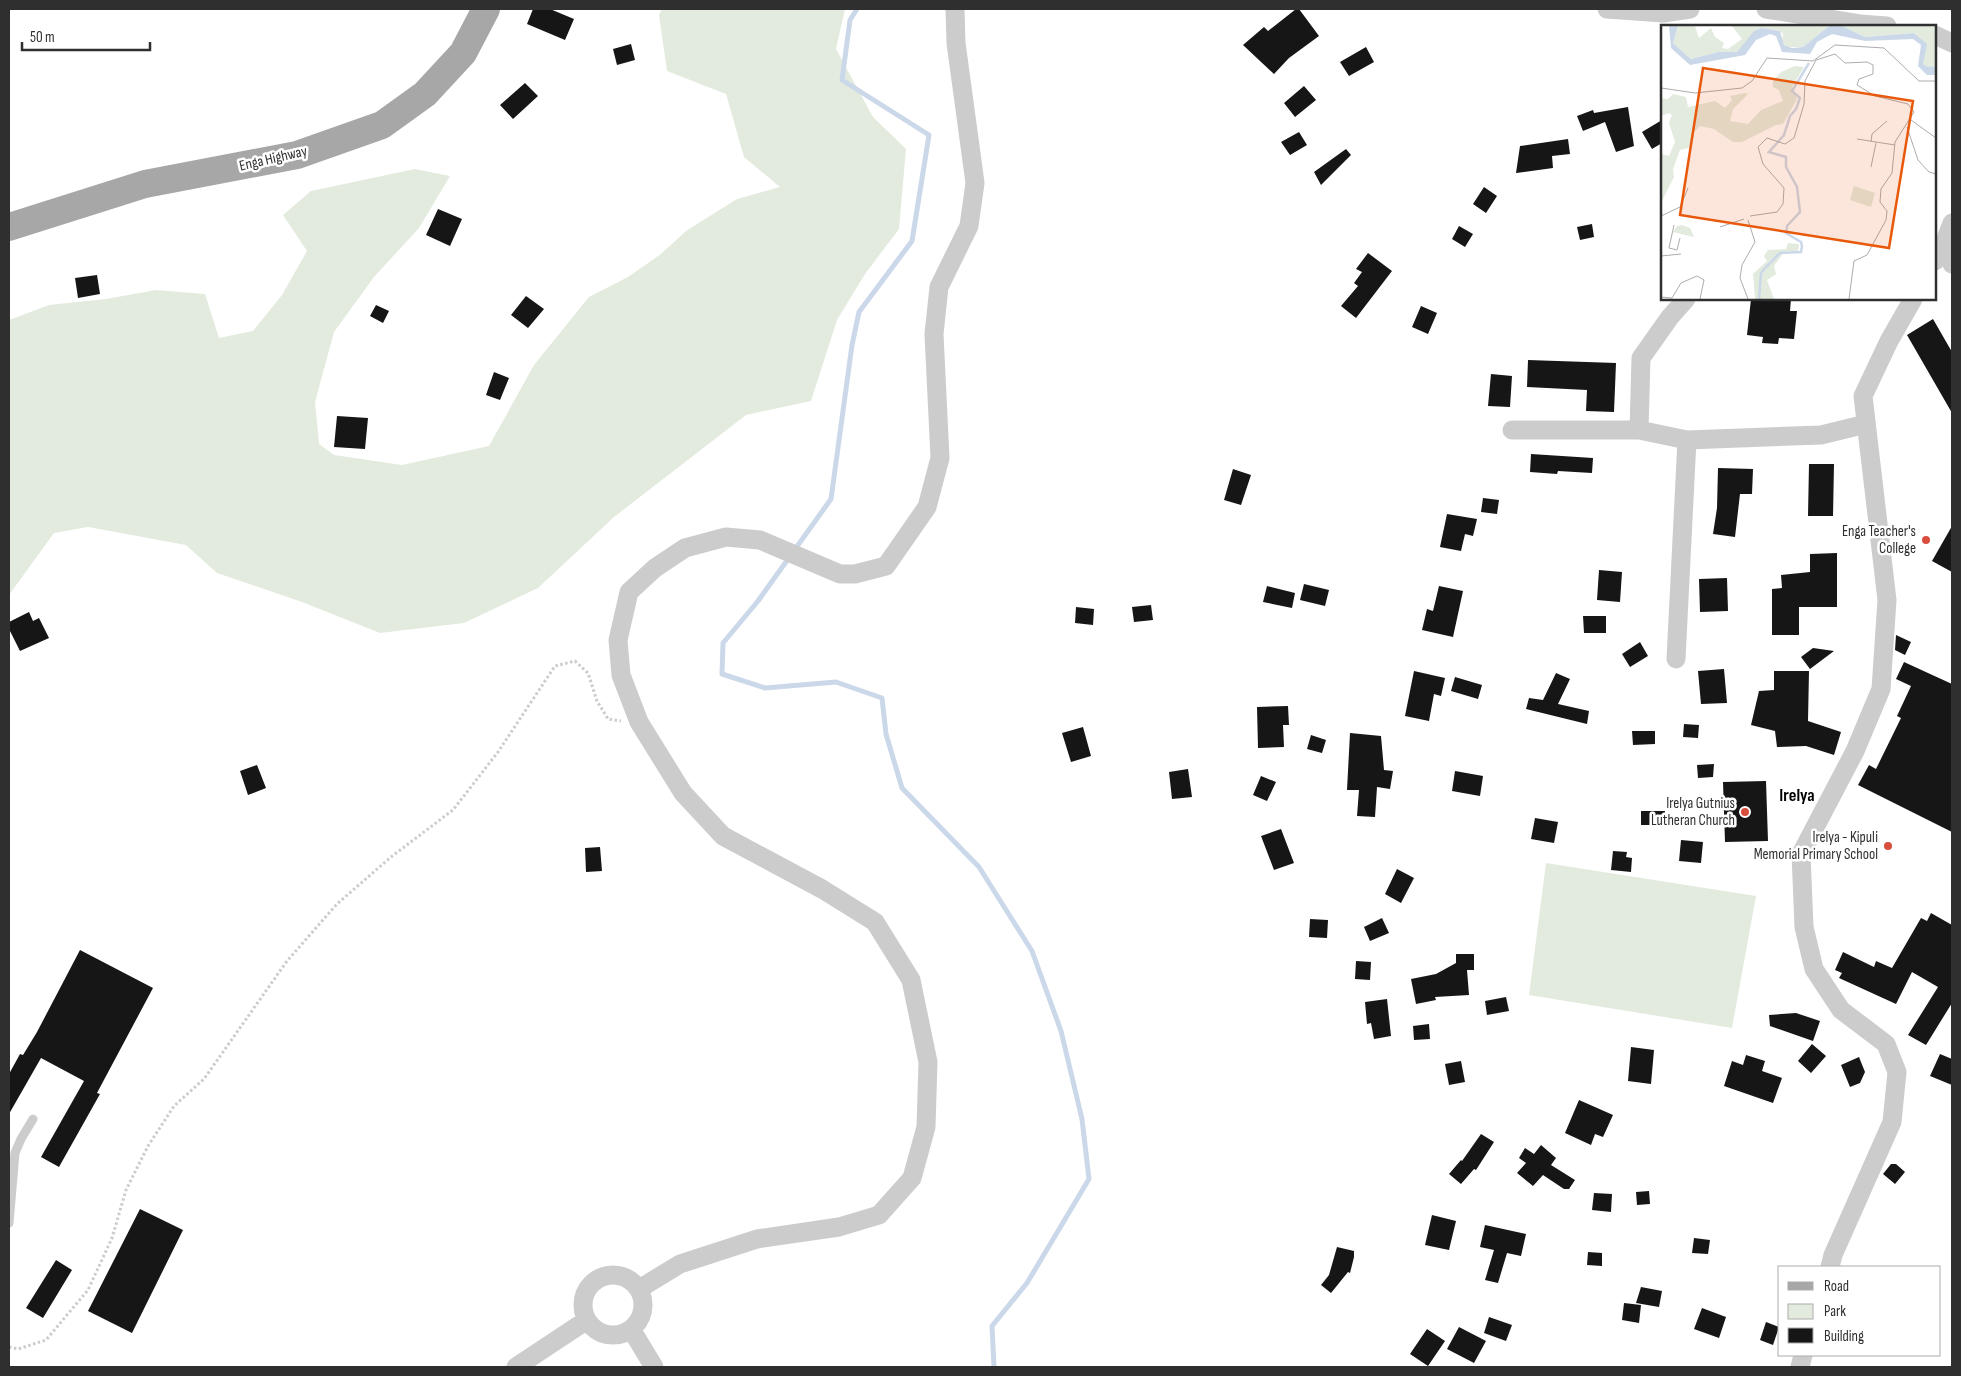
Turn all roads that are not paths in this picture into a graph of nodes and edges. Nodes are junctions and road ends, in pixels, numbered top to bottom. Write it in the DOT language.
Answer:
graph roads {
  1 [pos="486,9"];
  2 [pos="954,9"];
  3 [pos="1607,9"];
  4 [pos="1690,9"];
  5 [pos="1766,9"];
  6 [pos="1874,25"];
  7 [pos="1936,35"];
  8 [pos="1952,43"];
  9 [pos="1952,223"];
  10 [pos="9,227"];
  11 [pos="1944,244"];
  12 [pos="1936,259"];
  13 [pos="1952,264"];
  14 [pos="1685,300"];
  15 [pos="1912,300"];
  16 [pos="1866,424"];
  17 [pos="1512,430"];
  18 [pos="1639,430"];
  19 [pos="1687,440"];
  20 [pos="1676,659"];
  21 [pos="33,1119"];
  22 [pos="9,1223"];
  23 [pos="1830,1266"];
  24 [pos="639,1289"];
  25 [pos="587,1320"];
  26 [pos="631,1329"];
  27 [pos="516,1367"];
  28 [pos="654,1367"];
  1 -- 10 [label="main road, Enga Highway"];
  2 -- 24 [label="street"];
  3 -- 4 [label="street"];
  5 -- 6 [label="street"];
  7 -- 8 [label="street"];
  9 -- 11 [label="street"];
  11 -- 12 [label="street"];
  11 -- 13 [label="street"];
  14 -- 18 [label="street"];
  15 -- 16 [label="street"];
  16 -- 19 [label="street"];
  16 -- 23 [label="street"];
  17 -- 18 [label="street"];
  18 -- 19 [label="street"];
  19 -- 20 [label="street"];
  21 -- 22 [label="lane"];
  24 -- 25 [label="street"];
  24 -- 26 [label="street"];
  25 -- 26 [label="street"];
  25 -- 27 [label="street"];
  26 -- 28 [label="street"];
}
